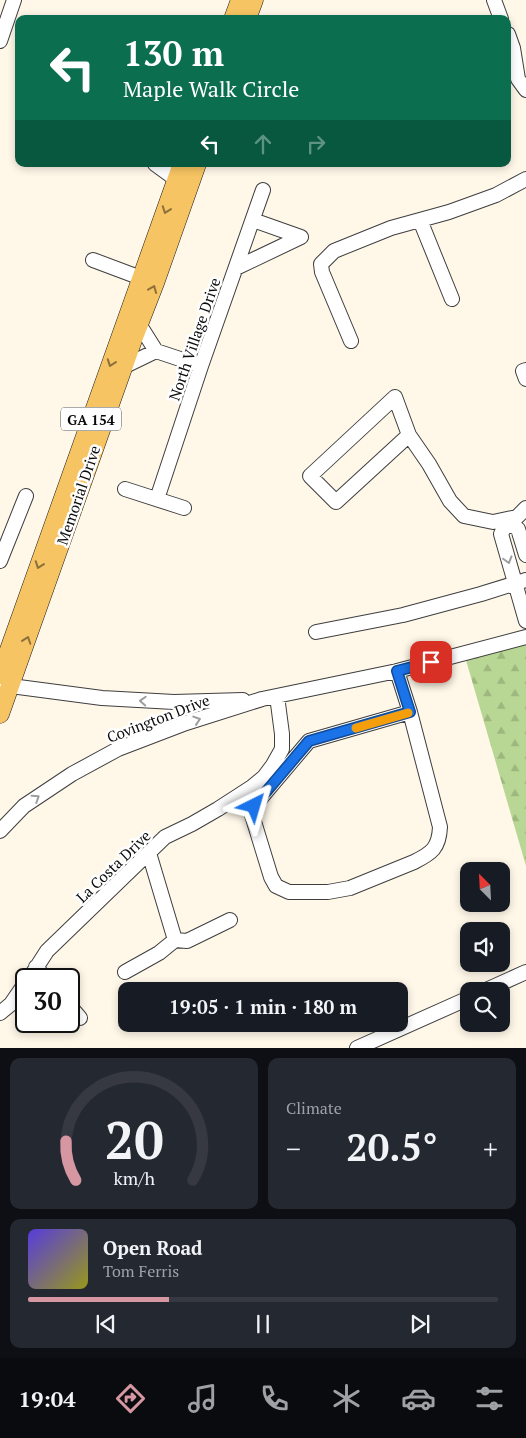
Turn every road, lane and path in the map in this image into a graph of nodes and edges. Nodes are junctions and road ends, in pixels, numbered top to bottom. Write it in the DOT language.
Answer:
graph roads {
  1 [pos="14,0"];
  2 [pos="240,0"];
  3 [pos="254,0"];
  4 [pos="494,0"];
  5 [pos="235,15"];
  6 [pos="248,15"];
  7 [pos="500,15"];
  8 [pos="0,41"];
  9 [pos="511,42"];
  10 [pos="517,85"];
  11 [pos="164,167"];
  12 [pos="196,167"];
  13 [pos="179,172"];
  14 [pos="526,179"];
  15 [pos="263,190"];
  16 [pos="253,220"];
  17 [pos="420,220"];
  18 [pos="93,260"];
  19 [pos="236,268"];
  20 [pos="142,278"];
  21 [pos="452,299"];
  22 [pos="138,324"];
  23 [pos="351,341"];
  24 [pos="156,351"];
  25 [pos="201,366"];
  26 [pos="123,367"];
  27 [pos="526,370"];
  28 [pos="526,379"];
  29 [pos="409,435"];
  30 [pos="125,489"];
  31 [pos="26,496"];
  32 [pos="158,499"];
  33 [pos="184,508"];
  34 [pos="526,508"];
  35 [pos="507,520"];
  36 [pos="526,555"];
  37 [pos="0,561"];
  38 [pos="520,582"];
  39 [pos="525,614"];
  40 [pos="316,632"];
  41 [pos="526,638"];
  42 [pos="397,671"];
  43 [pos="4,684"];
  44 [pos="277,696"];
  45 [pos="262,699"];
  46 [pos="410,712"];
  47 [pos="0,714"];
  48 [pos="0,831"];
  49 [pos="149,853"];
  50 [pos="230,920"];
  51 [pos="175,940"];
  52 [pos="36,968"];
  53 [pos="125,972"];
  54 [pos="526,972"];
  55 [pos="504,982"];
  56 [pos="15,998"];
  57 [pos="460,1002"];
  58 [pos="0,1013"];
  59 [pos="357,1048"];
  1 -- 8 [label="street"];
  2 -- 5 [label="main road"];
  3 -- 6 [label="main road"];
  4 -- 7 [label="street"];
  9 -- 10 [label="street"];
  11 -- 13 [label="street"];
  22 -- 12 [label="main road, Memorial Drive / GA 154, one-way"];
  13 -- 20 [label="main road, Memorial Drive / GA 154, one-way"];
  14 -- 17 [label="street"];
  15 -- 16 [label="street, North Village Drive"];
  16 -- 19 [label="street, North Village Drive"];
  16 -- 19 [label="street"];
  17 -- 21 [label="street"];
  17 -- 23 [label="street"];
  18 -- 20 [label="street"];
  19 -- 25 [label="street, North Village Drive"];
  20 -- 43 [label="main road, Memorial Drive / GA 154, one-way"];
  22 -- 24 [label="street"];
  22 -- 26 [label="main road, Memorial Drive / GA 154"];
  24 -- 25 [label="street"];
  24 -- 26 [label="street"];
  25 -- 32 [label="street, North Village Drive"];
  43 -- 26 [label="main road, Memorial Drive / GA 154, one-way"];
  27 -- 28 [label="street"];
  29 -- 29 [label="street"];
  29 -- 35 [label="street"];
  30 -- 32 [label="street"];
  31 -- 37 [label="street"];
  32 -- 33 [label="street"];
  34 -- 35 [label="street"];
  35 -- 36 [label="street"];
  35 -- 38 [label="street, one-way"];
  38 -- 39 [label="street"];
  38 -- 40 [label="street"];
  41 -- 42 [label="street, Covington Drive"];
  42 -- 44 [label="street, Covington Drive"];
  42 -- 46 [label="street"];
  45 -- 43 [label="street, Covington Drive, one-way"];
  43 -- 47 [label="main road, Memorial Drive / GA 154"];
  44 -- 45 [label="street, Covington Drive"];
  44 -- 49 [label="street, La Costa Drive"];
  48 -- 45 [label="street, Covington Drive, one-way"];
  46 -- 46 [label="street"];
  49 -- 51 [label="street"];
  49 -- 52 [label="street, La Costa Drive"];
  50 -- 51 [label="street"];
  51 -- 53 [label="street"];
  54 -- 55 [label="street"];
  56 -- 58 [label="street"];
  57 -- 59 [label="street"];
}
